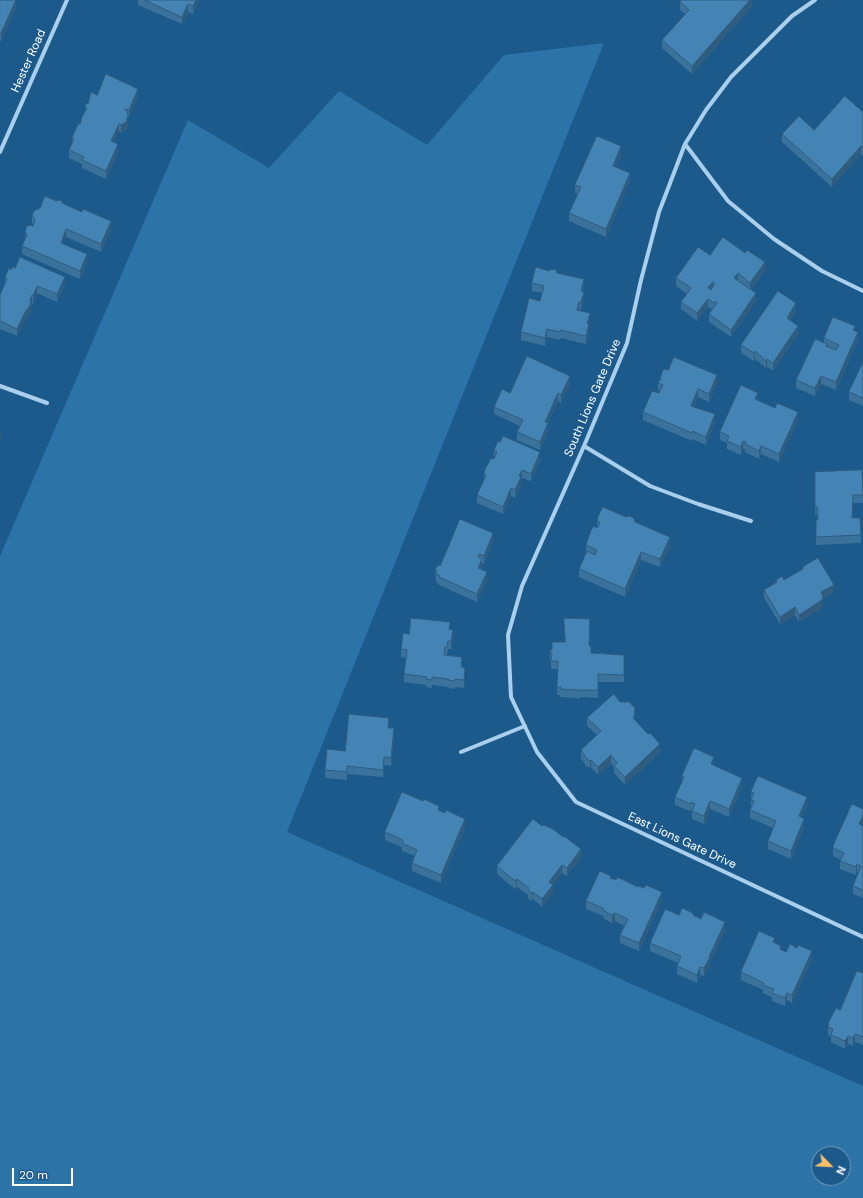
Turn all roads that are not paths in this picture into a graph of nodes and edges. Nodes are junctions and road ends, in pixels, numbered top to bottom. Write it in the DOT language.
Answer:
graph roads {
  1 [pos="67,0"];
  2 [pos="814,0"];
  3 [pos="686,144"];
  4 [pos="0,152"];
  5 [pos="863,291"];
  6 [pos="0,386"];
  7 [pos="47,403"];
  8 [pos="584,446"];
  9 [pos="751,521"];
  10 [pos="525,726"];
  11 [pos="461,752"];
  12 [pos="863,937"];
  1 -- 4 [label="street, Hester Road"];
  2 -- 3 [label="street, South Lions Gate Drive"];
  3 -- 5 [label="street"];
  3 -- 8 [label="street, South Lions Gate Drive"];
  6 -- 7 [label="street"];
  8 -- 9 [label="street"];
  8 -- 10 [label="street, South Lions Gate Drive"];
  10 -- 11 [label="street"];
  10 -- 12 [label="street, East Lions Gate Drive"];
}
